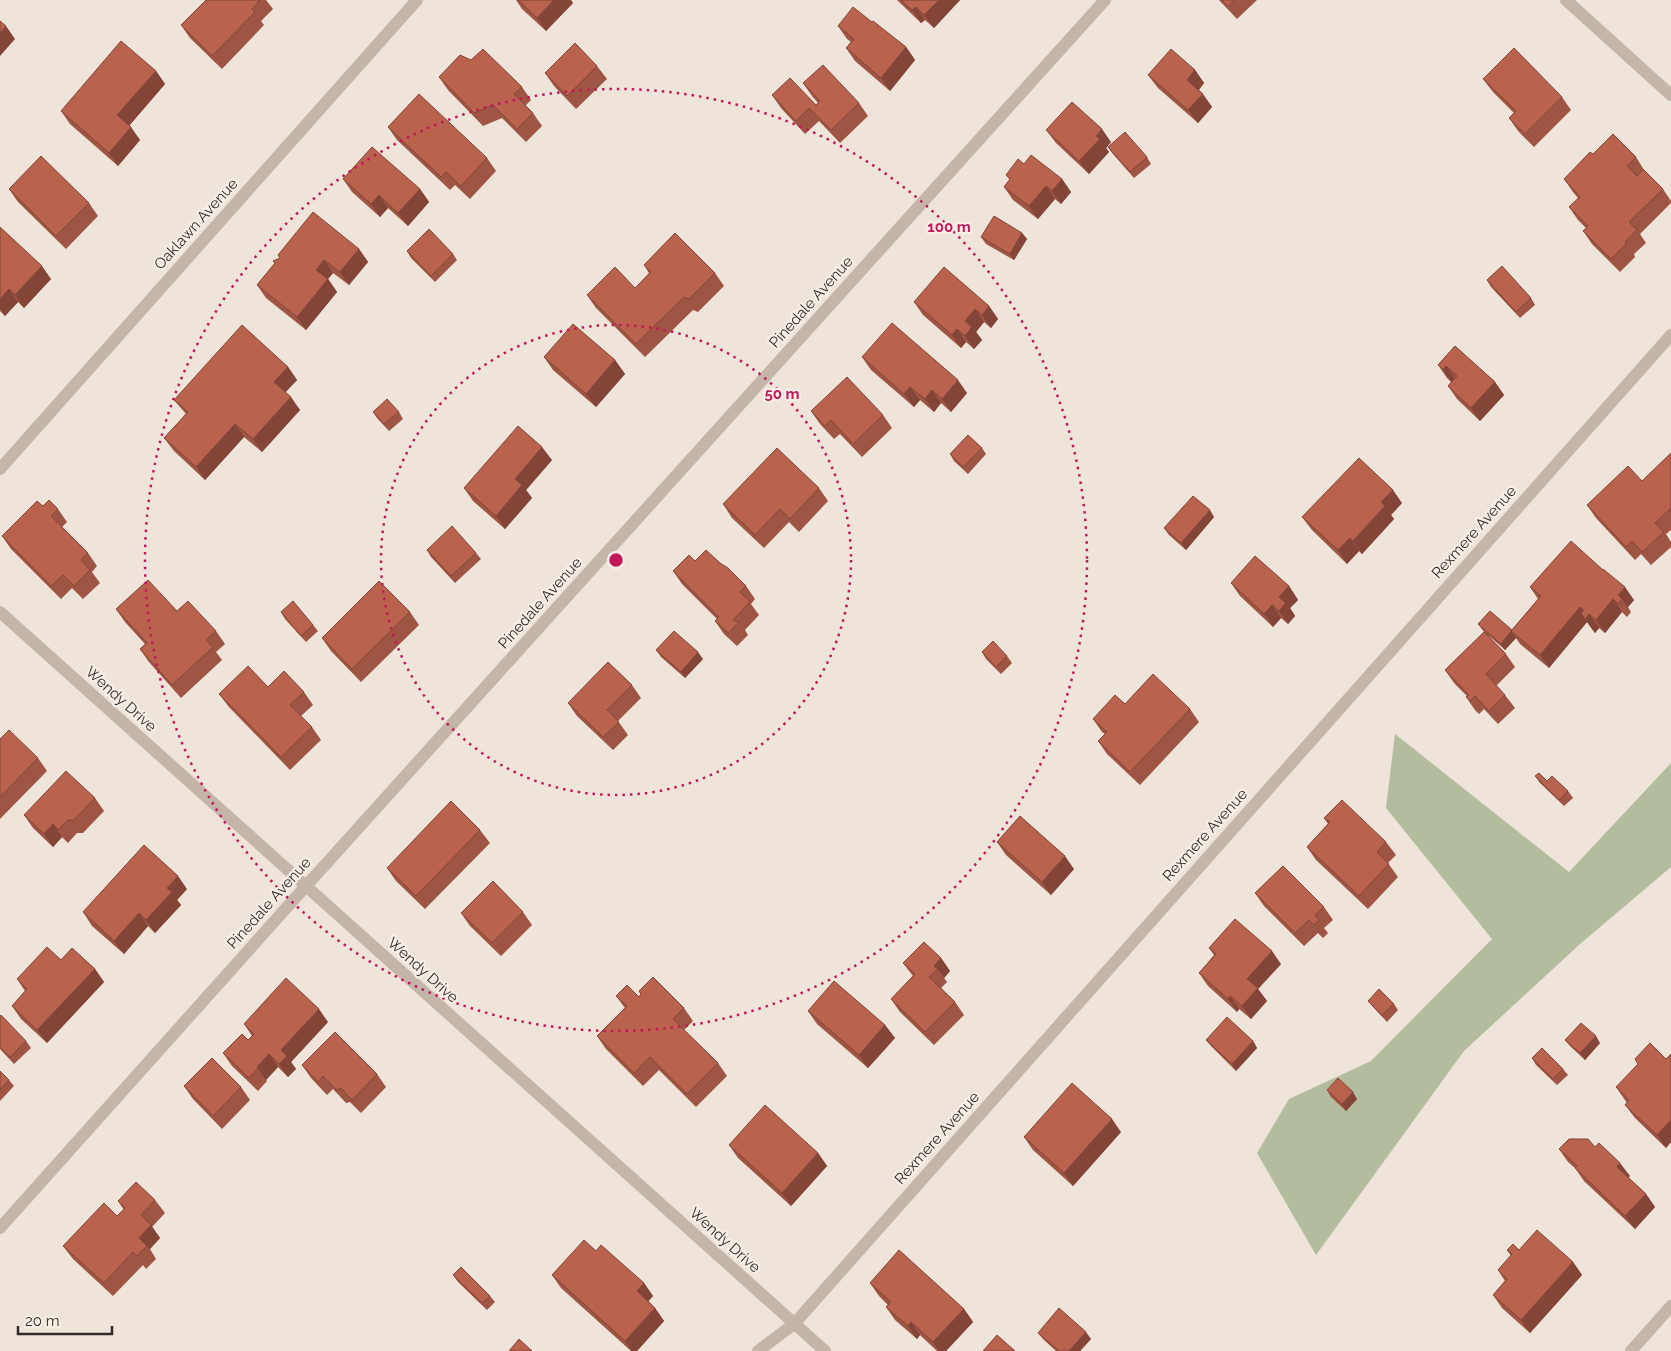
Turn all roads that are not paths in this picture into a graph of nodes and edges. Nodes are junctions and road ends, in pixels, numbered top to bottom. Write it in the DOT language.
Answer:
graph roads {
  1 [pos="417,0"];
  2 [pos="1105,0"];
  3 [pos="1566,0"];
  4 [pos="1671,95"];
  5 [pos="1671,334"];
  6 [pos="0,469"];
  7 [pos="0,612"];
  8 [pos="306,886"];
  9 [pos="0,1228"];
  10 [pos="1671,1306"];
  11 [pos="794,1324"];
  12 [pos="758,1351"];
  13 [pos="825,1351"];
  14 [pos="1631,1351"];
  1 -- 6 [label="street, Oaklawn Avenue"];
  2 -- 8 [label="street, Pinedale Avenue"];
  3 -- 4 [label="street"];
  5 -- 11 [label="street, Rexmere Avenue"];
  7 -- 8 [label="street, Wendy Drive"];
  8 -- 9 [label="street, Pinedale Avenue"];
  8 -- 11 [label="street, Wendy Drive"];
  10 -- 14 [label="street"];
  11 -- 12 [label="street, Rexmere Avenue"];
  11 -- 13 [label="street, Wendy Drive"];
}
